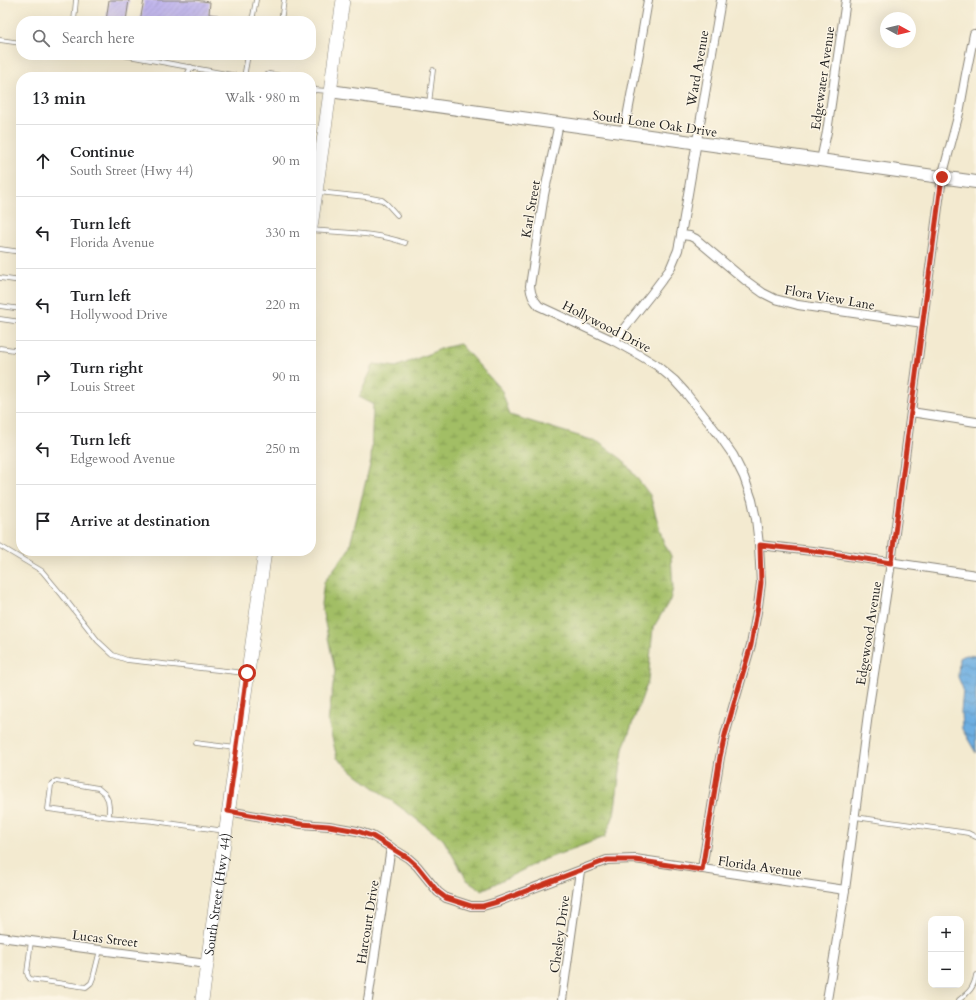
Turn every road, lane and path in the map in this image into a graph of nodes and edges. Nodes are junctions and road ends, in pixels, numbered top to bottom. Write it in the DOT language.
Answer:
graph roads {
  1 [pos="76,0"];
  2 [pos="256,0"];
  3 [pos="284,0"];
  4 [pos="343,0"];
  5 [pos="648,0"];
  6 [pos="721,0"];
  7 [pos="846,0"];
  8 [pos="74,16"];
  9 [pos="253,16"];
  10 [pos="282,16"];
  11 [pos="974,34"];
  12 [pos="0,40"];
  13 [pos="16,42"];
  14 [pos="151,60"];
  15 [pos="247,60"];
  16 [pos="191,67"];
  17 [pos="433,70"];
  18 [pos="188,72"];
  19 [pos="212,72"];
  20 [pos="245,72"];
  21 [pos="316,90"];
  22 [pos="330,91"];
  23 [pos="429,105"];
  24 [pos="559,123"];
  25 [pos="624,133"];
  26 [pos="697,143"];
  27 [pos="821,160"];
  28 [pos="942,177"];
  29 [pos="976,182"];
  30 [pos="316,191"];
  31 [pos="397,215"];
  32 [pos="316,230"];
  33 [pos="682,235"];
  34 [pos="405,243"];
  35 [pos="0,249"];
  36 [pos="16,251"];
  37 [pos="0,278"];
  38 [pos="16,280"];
  39 [pos="533,300"];
  40 [pos="0,306"];
  41 [pos="16,308"];
  42 [pos="0,319"];
  43 [pos="16,321"];
  44 [pos="923,323"];
  45 [pos="614,341"];
  46 [pos="0,348"];
  47 [pos="16,350"];
  48 [pos="911,412"];
  49 [pos="976,422"];
  50 [pos="760,545"];
  51 [pos="0,546"];
  52 [pos="16,556"];
  53 [pos="17,556"];
  54 [pos="264,556"];
  55 [pos="891,563"];
  56 [pos="976,575"];
  57 [pos="247,673"];
  58 [pos="195,743"];
  59 [pos="237,748"];
  60 [pos="228,811"];
  61 [pos="108,817"];
  62 [pos="854,817"];
  63 [pos="225,831"];
  64 [pos="976,838"];
  65 [pos="391,847"];
  66 [pos="702,870"];
  67 [pos="580,871"];
  68 [pos="845,890"];
  69 [pos="0,937"];
  70 [pos="31,941"];
  71 [pos="100,950"];
  72 [pos="207,964"];
  73 [pos="976,975"];
  74 [pos="202,1000"];
  75 [pos="368,1000"];
  76 [pos="562,1000"];
  77 [pos="827,1000"];
  78 [pos="959,1000"];
  1 -- 8 [label="lane"];
  2 -- 9 [label="lane"];
  3 -- 10 [label="lane"];
  4 -- 22 [label="main road"];
  5 -- 25 [label="street"];
  6 -- 26 [label="street, Ward Avenue"];
  7 -- 27 [label="street, Edgewater Avenue"];
  11 -- 28 [label="street, Edgewood Avenue"];
  12 -- 13 [label="lane"];
  14 -- 16 [label="lane"];
  15 -- 20 [label="lane"];
  16 -- 18 [label="lane"];
  16 -- 19 [label="lane"];
  17 -- 23 [label="lane"];
  21 -- 22 [label="lane"];
  22 -- 23 [label="street, South Lone Oak Drive"];
  22 -- 30 [label="main road"];
  23 -- 24 [label="street, South Lone Oak Drive"];
  24 -- 25 [label="street, South Lone Oak Drive"];
  24 -- 39 [label="street, Karl Street"];
  25 -- 26 [label="street, South Lone Oak Drive"];
  26 -- 27 [label="street, South Lone Oak Drive"];
  26 -- 33 [label="street, Ward Avenue"];
  27 -- 28 [label="street, South Lone Oak Drive"];
  28 -- 29 [label="street, South Lone Oak Drive"];
  28 -- 44 [label="street, Edgewood Avenue"];
  30 -- 31 [label="lane"];
  32 -- 34 [label="lane"];
  33 -- 44 [label="street, Flora View Lane"];
  33 -- 45 [label="street, Ward Avenue"];
  35 -- 36 [label="lane"];
  37 -- 38 [label="lane"];
  39 -- 45 [label="street, Hollywood Drive"];
  40 -- 41 [label="lane"];
  42 -- 43 [label="lane"];
  44 -- 48 [label="street, Edgewood Avenue"];
  45 -- 50 [label="street, Hollywood Drive"];
  46 -- 47 [label="lane"];
  48 -- 49 [label="street"];
  48 -- 55 [label="street, Edgewood Avenue"];
  50 -- 55 [label="street"];
  50 -- 66 [label="street, Hollywood Drive"];
  51 -- 52 [label="lane"];
  53 -- 57 [label="lane"];
  54 -- 57 [label="main road, South Street (Hwy 44)"];
  55 -- 56 [label="street"];
  55 -- 62 [label="street, Edgewood Avenue"];
  57 -- 59 [label="main road, South Street (Hwy 44)"];
  58 -- 59 [label="lane"];
  59 -- 60 [label="main road, South Street (Hwy 44)"];
  60 -- 63 [label="main road, South Street (Hwy 44)"];
  60 -- 65 [label="street, Florida Avenue"];
  61 -- 61 [label="lane"];
  61 -- 63 [label="lane"];
  62 -- 64 [label="lane"];
  62 -- 68 [label="street, Edgewood Avenue"];
  63 -- 72 [label="main road, South Street (Hwy 44)"];
  65 -- 67 [label="street, Florida Avenue"];
  65 -- 75 [label="street, Harcourt Drive"];
  66 -- 67 [label="street, Florida Avenue"];
  66 -- 68 [label="street, Florida Avenue"];
  67 -- 76 [label="street, Chesley Drive"];
  68 -- 77 [label="street, Edgewood Avenue"];
  69 -- 70 [label="street, Lucas Street"];
  70 -- 71 [label="street, Lucas Street"];
  70 -- 71 [label="lane"];
  71 -- 72 [label="street, Lucas Street"];
  72 -- 74 [label="main road, South Street (Hwy 44)"];
  73 -- 78 [label="lane"];
}
